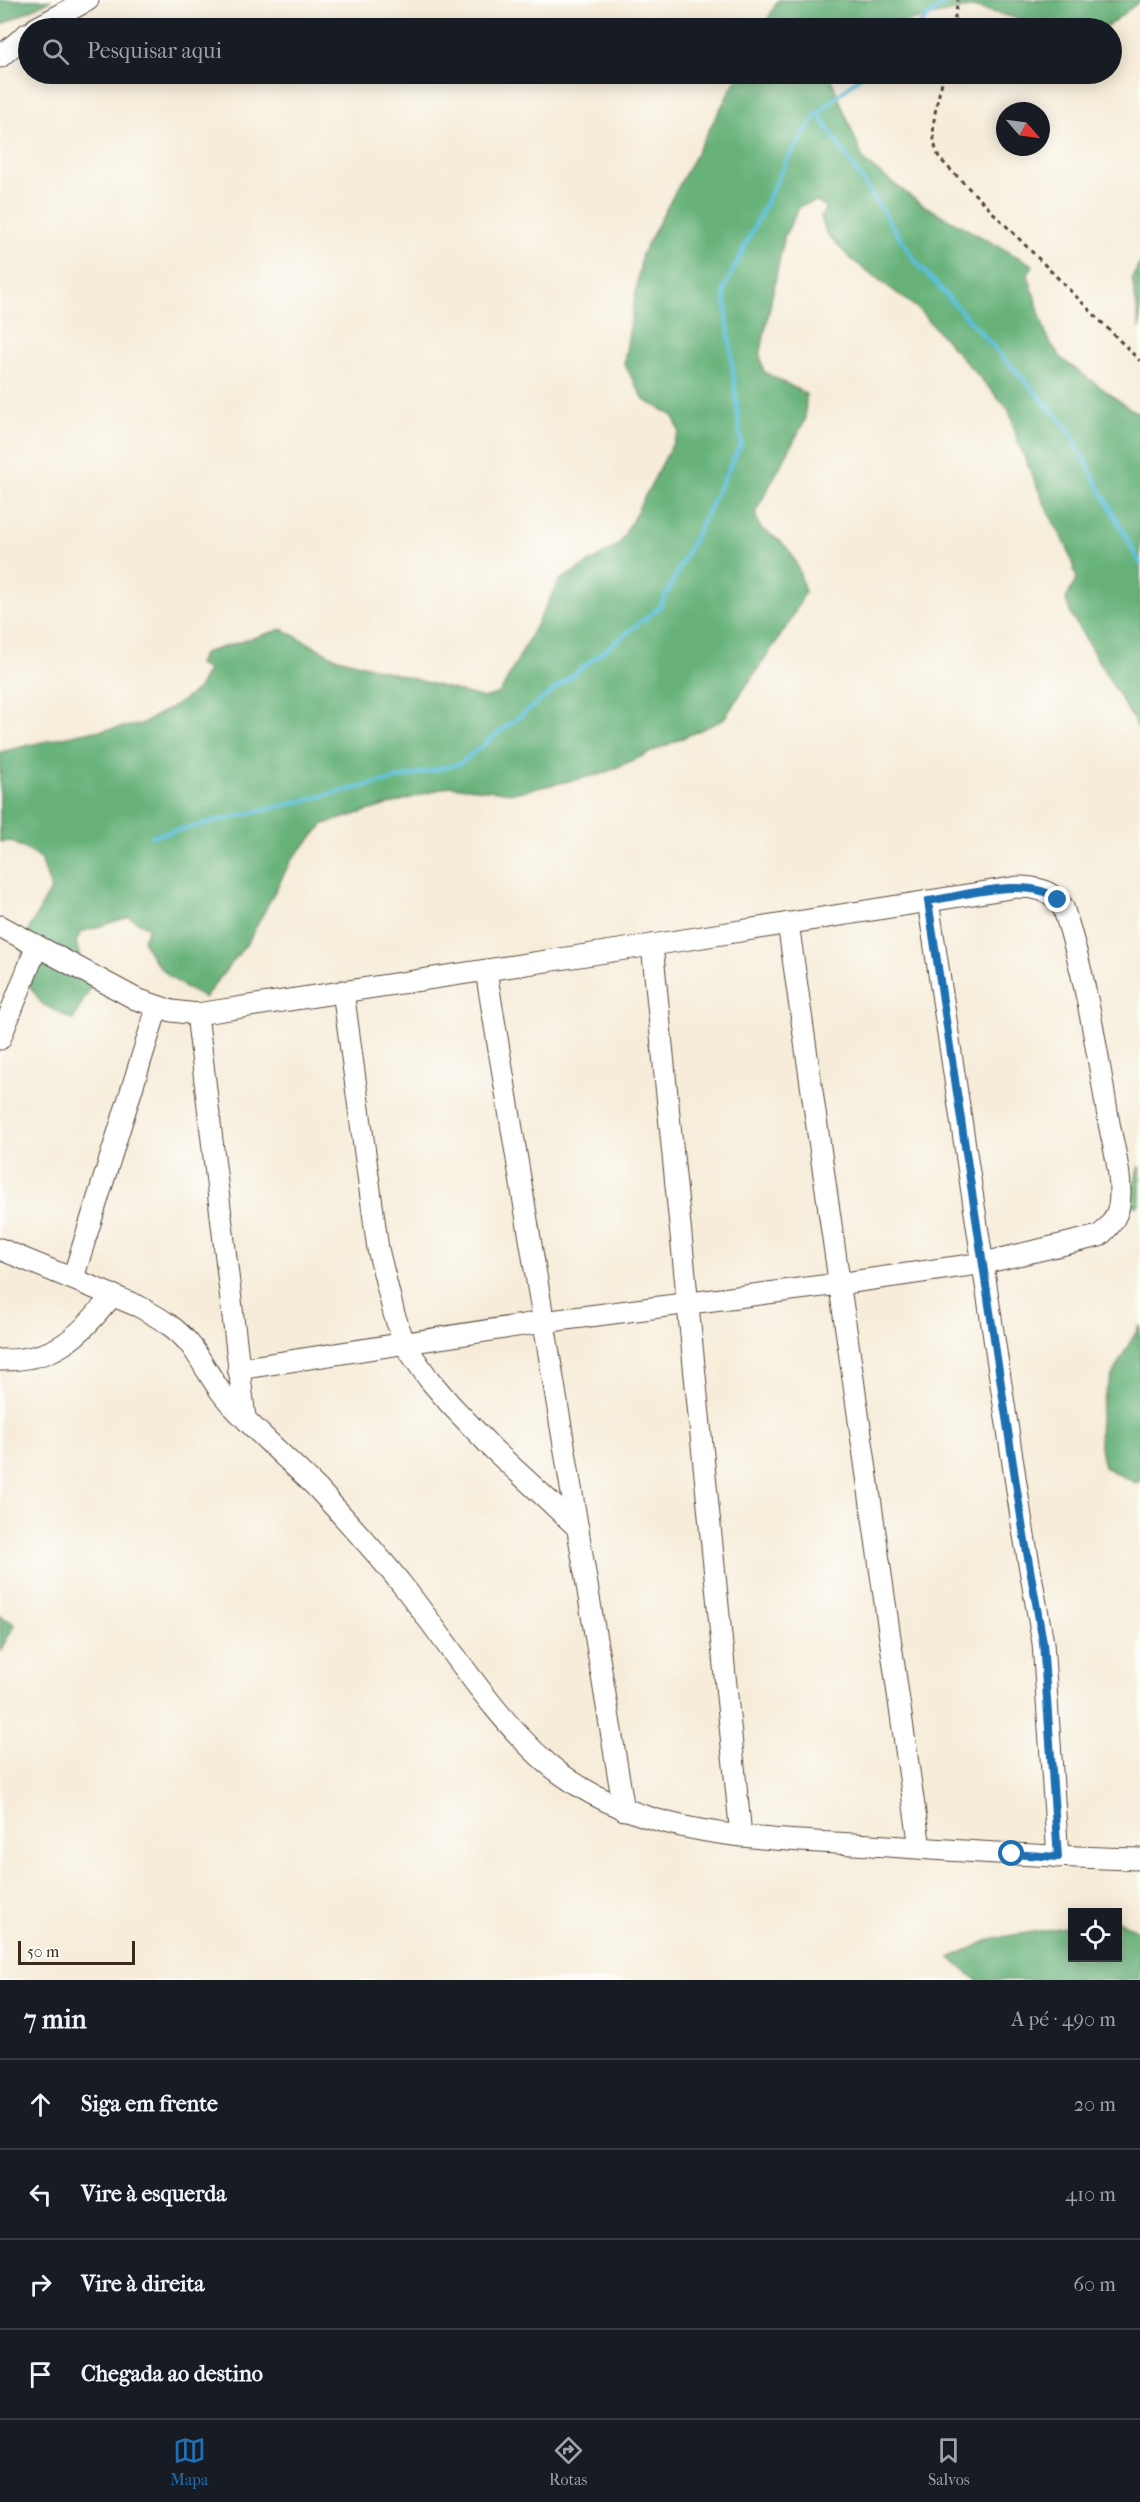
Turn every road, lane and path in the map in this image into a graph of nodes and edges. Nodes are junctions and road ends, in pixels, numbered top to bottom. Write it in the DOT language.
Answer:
graph roads {
  1 [pos="88,0"];
  2 [pos="958,0"];
  3 [pos="55,18"];
  4 [pos="955,18"];
  5 [pos="18,42"];
  6 [pos="0,57"];
  7 [pos="942,84"];
  8 [pos="1140,361"];
  9 [pos="928,901"];
  10 [pos="788,923"];
  11 [pos="0,926"];
  12 [pos="652,945"];
  13 [pos="37,946"];
  14 [pos="486,971"];
  15 [pos="343,991"];
  16 [pos="156,1008"];
  17 [pos="197,1014"];
  18 [pos="0,1039"];
  19 [pos="0,1249"];
  20 [pos="984,1263"];
  21 [pos="73,1278"];
  22 [pos="838,1284"];
  23 [pos="113,1295"];
  24 [pos="688,1302"];
  25 [pos="543,1322"];
  26 [pos="405,1345"];
  27 [pos="0,1360"];
  28 [pos="238,1369"];
  29 [pos="245,1418"];
  30 [pos="578,1528"];
  31 [pos="624,1810"];
  32 [pos="741,1836"];
  33 [pos="920,1848"];
  34 [pos="1058,1857"];
  35 [pos="1140,1859"];
  1 -- 3 [label="street"];
  2 -- 4 [label="path"];
  5 -- 6 [label="street"];
  7 -- 8 [label="path"];
  9 -- 10 [label="street"];
  9 -- 20 [label="street"];
  9 -- 20 [label="street"];
  10 -- 12 [label="street"];
  10 -- 22 [label="street"];
  11 -- 13 [label="street"];
  12 -- 14 [label="street"];
  12 -- 24 [label="street"];
  13 -- 16 [label="street"];
  13 -- 18 [label="street"];
  14 -- 15 [label="street"];
  14 -- 25 [label="street"];
  15 -- 17 [label="street"];
  15 -- 26 [label="street"];
  16 -- 17 [label="street"];
  16 -- 21 [label="street"];
  17 -- 28 [label="street"];
  19 -- 21 [label="street"];
  20 -- 22 [label="street"];
  20 -- 34 [label="street"];
  21 -- 23 [label="street"];
  22 -- 24 [label="street"];
  22 -- 33 [label="street"];
  23 -- 27 [label="street"];
  23 -- 29 [label="street"];
  24 -- 25 [label="street"];
  24 -- 32 [label="street"];
  25 -- 26 [label="street"];
  25 -- 30 [label="street"];
  26 -- 28 [label="street"];
  26 -- 30 [label="street"];
  28 -- 29 [label="street"];
  29 -- 31 [label="street"];
  30 -- 31 [label="street"];
  31 -- 32 [label="street"];
  32 -- 33 [label="street"];
  33 -- 34 [label="street"];
  34 -- 35 [label="street"];
}
